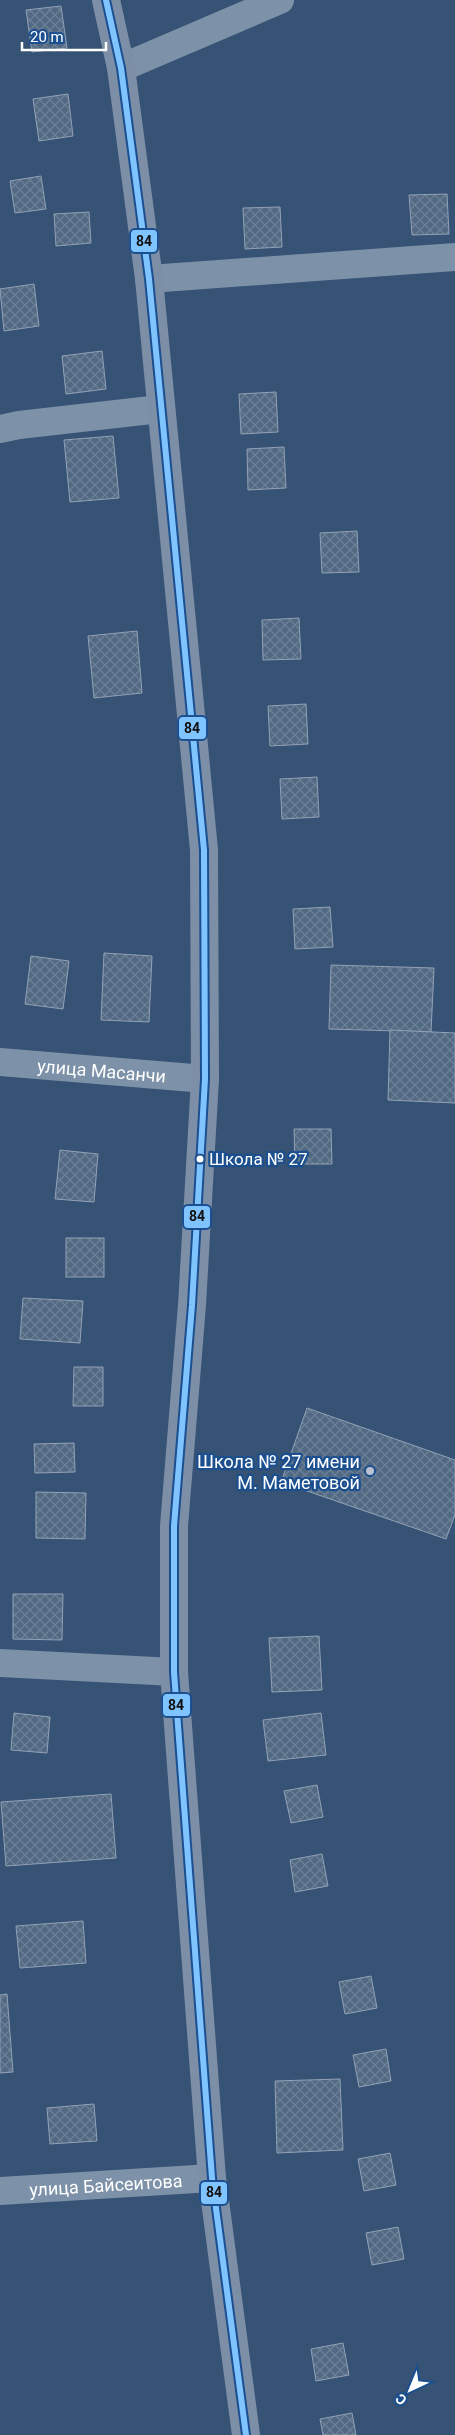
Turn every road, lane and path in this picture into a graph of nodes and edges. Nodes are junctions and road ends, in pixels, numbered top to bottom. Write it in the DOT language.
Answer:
graph roads {
  1 [pos="280,0"];
  2 [pos="109,2"];
  3 [pos="121,68"];
  4 [pos="455,257"];
  5 [pos="149,279"];
  6 [pos="160,408"];
  7 [pos="0,429"];
  8 [pos="0,1062"];
  9 [pos="205,1079"];
  10 [pos="0,1663"];
  11 [pos="174,1672"];
  12 [pos="212,2178"];
  13 [pos="0,2191"];
  14 [pos="246,2435"];
  1 -- 3 [label="street"];
  2 -- 3 [label="main road"];
  3 -- 5 [label="main road"];
  4 -- 5 [label="street"];
  5 -- 6 [label="main road"];
  6 -- 7 [label="street"];
  6 -- 9 [label="main road"];
  8 -- 9 [label="street, улица Масанчи"];
  9 -- 11 [label="main road"];
  10 -- 11 [label="street"];
  11 -- 12 [label="main road"];
  12 -- 13 [label="street, улица Байсеитова"];
  12 -- 14 [label="main road"];
}
